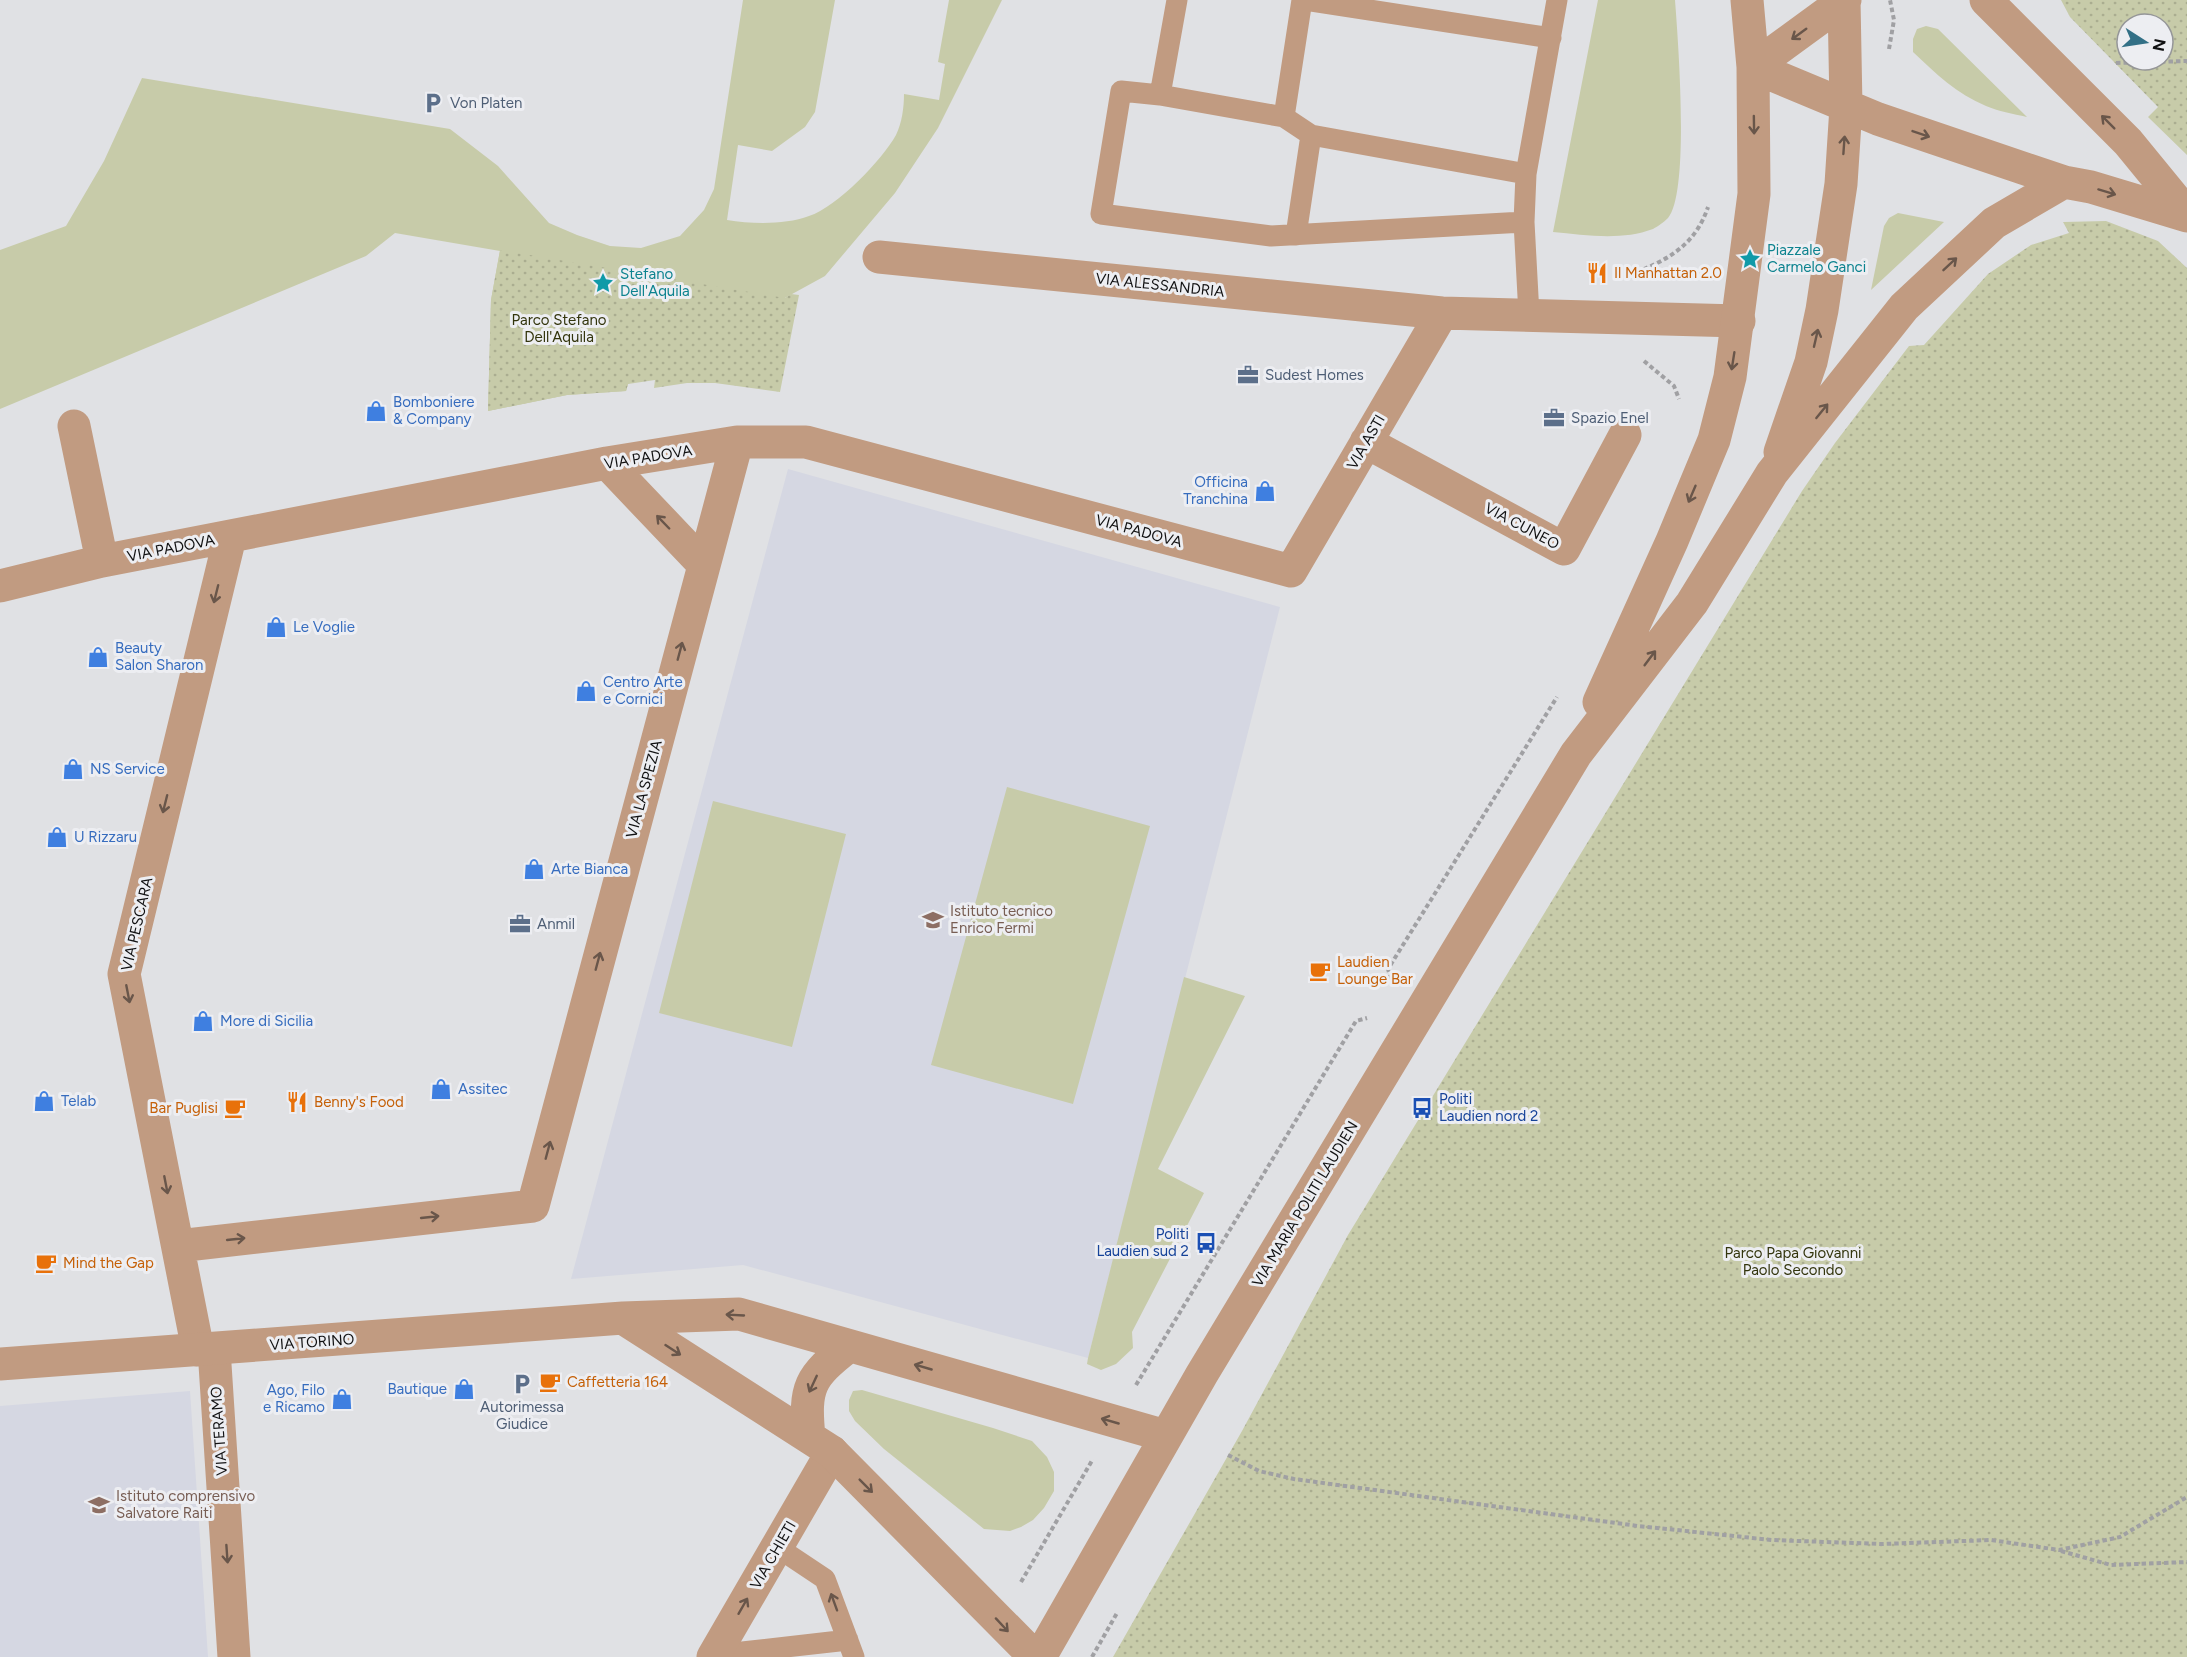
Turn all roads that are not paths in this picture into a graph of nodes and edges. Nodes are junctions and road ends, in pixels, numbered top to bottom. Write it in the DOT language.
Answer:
graph roads {
  1 [pos="1177,0"];
  2 [pos="1304,0"];
  3 [pos="1557,0"];
  4 [pos="1747,0"];
  5 [pos="1845,0"];
  6 [pos="1986,0"];
  7 [pos="2011,14"];
  8 [pos="1551,38"];
  9 [pos="1753,67"];
  10 [pos="1160,95"];
  11 [pos="1846,107"];
  12 [pos="1284,117"];
  13 [pos="1311,135"];
  14 [pos="1526,174"];
  15 [pos="2064,182"];
  16 [pos="2187,215"];
  17 [pos="1524,222"];
  18 [pos="1296,235"];
  19 [pos="879,256"];
  20 [pos="1442,313"];
  21 [pos="1529,315"];
  22 [pos="1739,321"];
  23 [pos="74,426"];
  24 [pos="1625,435"];
  25 [pos="737,442"];
  26 [pos="1366,442"];
  27 [pos="608,463"];
  28 [pos="1772,473"];
  29 [pos="230,537"];
  30 [pos="102,561"];
  31 [pos="703,564"];
  32 [pos="1291,571"];
  33 [pos="0,586"];
  34 [pos="1576,754"];
  35 [pos="178,1246"];
  36 [pos="623,1318"];
  37 [pos="849,1346"];
  38 [pos="206,1349"];
  39 [pos="0,1364"];
  40 [pos="1166,1437"];
  41 [pos="820,1444"];
  42 [pos="777,1547"];
  43 [pos="851,1649"];
  44 [pos="714,1656"];
  45 [pos="234,1657"];
  46 [pos="1035,1657"];
  47 [pos="1040,1657"];
  1 -- 10 [label="lane"];
  2 -- 8 [label="lane"];
  2 -- 12 [label="lane"];
  3 -- 8 [label="lane"];
  4 -- 9 [label="street"];
  5 -- 9 [label="street, one-way"];
  5 -- 11 [label="street"];
  6 -- 7 [label="street"];
  16 -- 7 [label="street, one-way"];
  8 -- 14 [label="lane"];
  9 -- 11 [label="street"];
  9 -- 22 [label="street, one-way"];
  10 -- 12 [label="lane"];
  10 -- 18 [label="lane"];
  11 -- 15 [label="street, one-way"];
  28 -- 11 [label="street, one-way"];
  12 -- 13 [label="lane"];
  13 -- 14 [label="lane"];
  13 -- 18 [label="lane"];
  14 -- 17 [label="lane"];
  15 -- 16 [label="street, one-way"];
  28 -- 15 [label="street, one-way"];
  17 -- 18 [label="lane"];
  17 -- 21 [label="lane"];
  19 -- 20 [label="street, VIA ALESSANDRIA"];
  20 -- 21 [label="street, VIA ALESSANDRIA"];
  20 -- 26 [label="street, VIA ASTI"];
  21 -- 22 [label="street, VIA ALESSANDRIA"];
  22 -- 34 [label="street, one-way"];
  23 -- 30 [label="street"];
  24 -- 26 [label="street, VIA CUNEO"];
  25 -- 27 [label="street, VIA PADOVA"];
  25 -- 31 [label="street, VIA LA SPEZIA"];
  25 -- 32 [label="street, VIA PADOVA"];
  26 -- 32 [label="street, VIA ASTI"];
  27 -- 29 [label="street, VIA PADOVA"];
  31 -- 27 [label="street, one-way"];
  34 -- 28 [label="street, one-way"];
  29 -- 30 [label="street, VIA PADOVA"];
  29 -- 35 [label="street, VIA PESCARA, one-way"];
  30 -- 33 [label="street, VIA PADOVA"];
  35 -- 31 [label="street, VIA LA SPEZIA, one-way"];
  34 -- 40 [label="street, VIA MARIA POLITI LAUDIEN"];
  35 -- 38 [label="street, VIA PESCARA"];
  37 -- 36 [label="street, VIA TORINO, one-way"];
  36 -- 38 [label="street, VIA TORINO"];
  36 -- 41 [label="street, one-way"];
  40 -- 37 [label="street, VIA TORINO, one-way"];
  37 -- 41 [label="street, one-way"];
  38 -- 39 [label="street, VIA TORINO"];
  38 -- 45 [label="street, VIA TERAMO, one-way"];
  40 -- 47 [label="street, VIA MARIA POLITI LAUDIEN"];
  41 -- 42 [label="street, VIA CHIETI"];
  41 -- 46 [label="street, one-way"];
  43 -- 42 [label="lane, one-way"];
  44 -- 42 [label="street, VIA CHIETI, one-way"];
  43 -- 44 [label="lane"];
}
